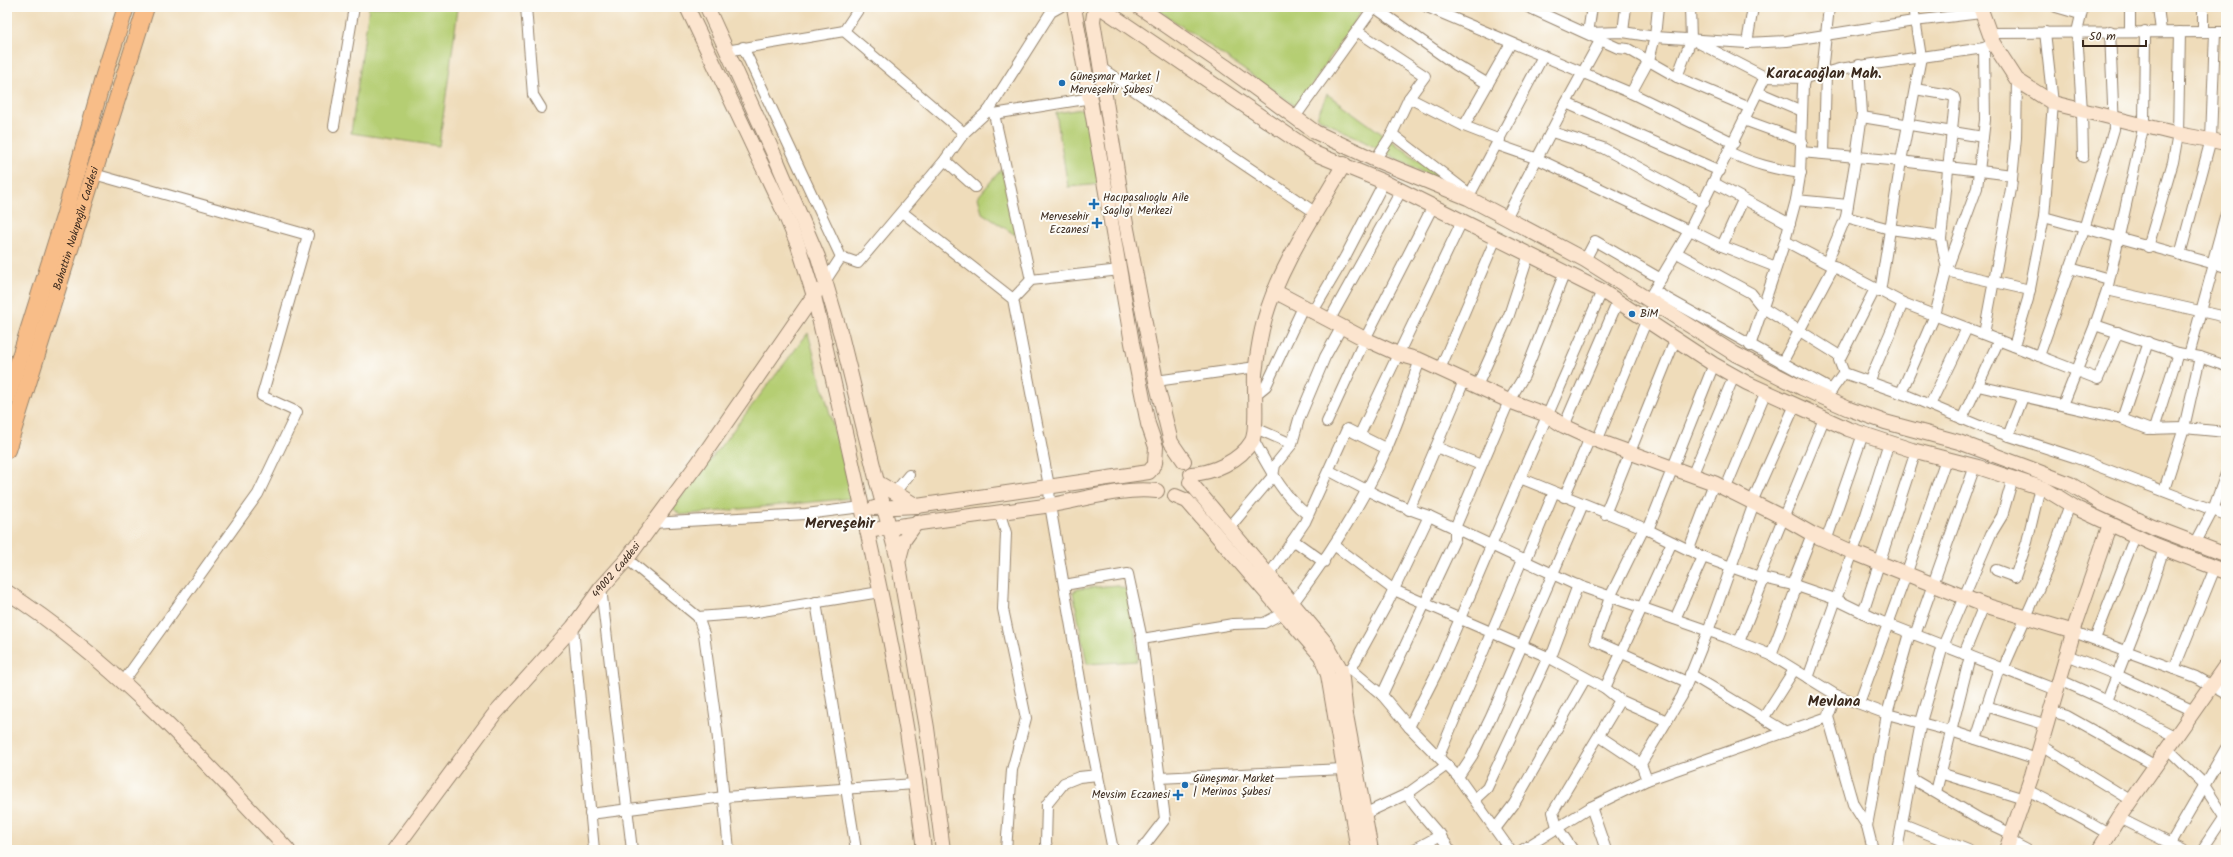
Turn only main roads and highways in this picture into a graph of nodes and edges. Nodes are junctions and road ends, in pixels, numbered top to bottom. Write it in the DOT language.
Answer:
graph roads {
  1 [pos="126,7"];
  2 [pos="146,7"];
  3 [pos="7,398"];
  4 [pos="7,450"];
  1 -- 3 [label="main road, Bahattin Nakıpoğlu Caddesi"];
  2 -- 4 [label="main road, Bahattin Nakıpoğlu Caddesi"];
}
